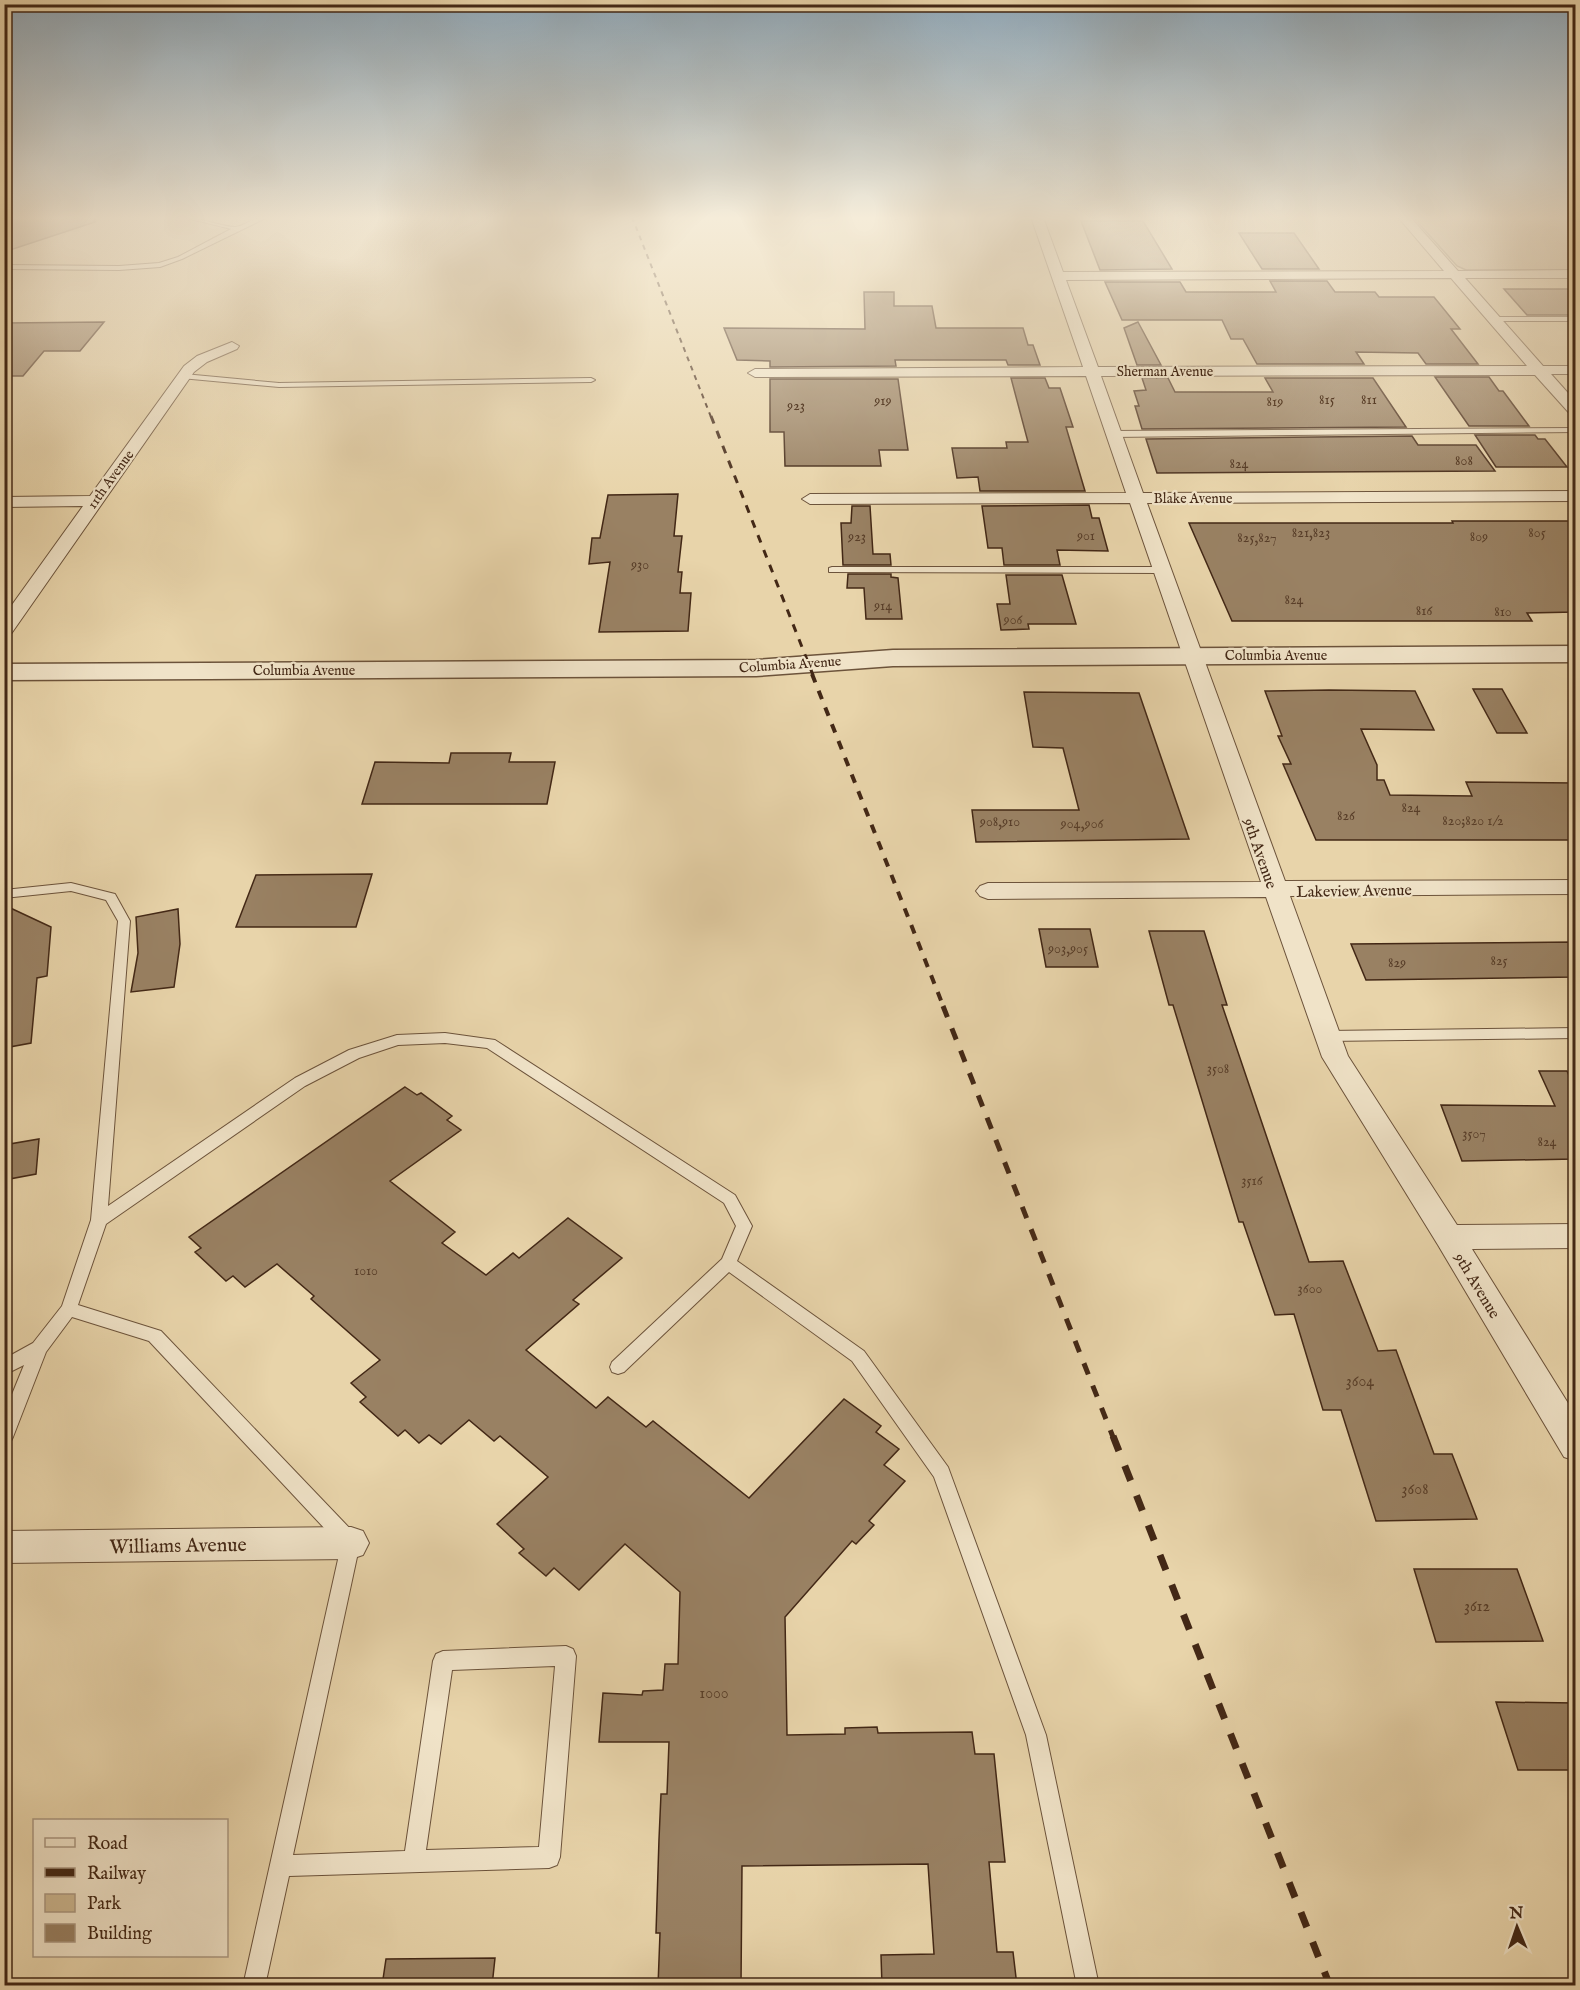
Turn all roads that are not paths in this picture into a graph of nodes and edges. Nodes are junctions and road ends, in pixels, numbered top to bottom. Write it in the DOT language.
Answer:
graph roads {
  1 [pos="1070,310"];
  2 [pos="1486,310"];
  3 [pos="1494,319"];
  4 [pos="1575,319"];
  5 [pos="232,346"];
  6 [pos="1538,370"];
  7 [pos="1575,370"];
  8 [pos="1092,371"];
  9 [pos="755,372"];
  10 [pos="184,376"];
  11 [pos="591,381"];
  12 [pos="1575,412"];
  13 [pos="1575,430"];
  14 [pos="1112,434"];
  15 [pos="1575,496"];
  16 [pos="1136,498"];
  17 [pos="810,499"];
  18 [pos="94,501"];
  19 [pos="4,502"];
  20 [pos="832,570"];
  21 [pos="1161,570"];
  22 [pos="4,630"];
  23 [pos="1575,654"];
  24 [pos="1194,656"];
  25 [pos="4,672"];
  26 [pos="1575,887"];
  27 [pos="988,891"];
  28 [pos="1274,891"];
  29 [pos="4,894"];
  30 [pos="1575,1033"];
  31 [pos="1327,1036"];
  32 [pos="99,1220"];
  33 [pos="1575,1236"];
  34 [pos="1449,1238"];
  35 [pos="728,1263"];
  36 [pos="69,1309"];
  37 [pos="39,1348"];
  38 [pos="618,1366"];
  39 [pos="4,1368"];
  40 [pos="4,1437"];
  41 [pos="1575,1446"];
  42 [pos="351,1543"];
  43 [pos="4,1547"];
  44 [pos="414,1862"];
  45 [pos="280,1866"];
  46 [pos="254,1986"];
  47 [pos="1088,1986"];
  1 -- 8 [label="street, 9th Avenue"];
  2 -- 3 [label="street"];
  3 -- 4 [label="lane"];
  3 -- 6 [label="street"];
  5 -- 10 [label="street, 11th Avenue"];
  6 -- 7 [label="street, Sherman Avenue"];
  6 -- 8 [label="street, Sherman Avenue"];
  6 -- 12 [label="street"];
  8 -- 9 [label="street, Sherman Avenue"];
  8 -- 14 [label="street, 9th Avenue"];
  10 -- 11 [label="lane"];
  10 -- 18 [label="street, 11th Avenue"];
  13 -- 14 [label="lane"];
  14 -- 16 [label="street, 9th Avenue"];
  15 -- 16 [label="street, Blake Avenue"];
  16 -- 17 [label="street, Blake Avenue"];
  16 -- 21 [label="street, 9th Avenue"];
  18 -- 19 [label="street"];
  18 -- 22 [label="street, 11th Avenue"];
  20 -- 21 [label="lane"];
  21 -- 24 [label="street, 9th Avenue"];
  23 -- 24 [label="street, Columbia Avenue"];
  24 -- 25 [label="street, Columbia Avenue"];
  24 -- 28 [label="street, 9th Avenue"];
  26 -- 28 [label="street, Lakeview Avenue"];
  27 -- 28 [label="street, Lakeview Avenue"];
  28 -- 31 [label="street, 9th Avenue"];
  29 -- 32 [label="lane"];
  30 -- 31 [label="lane"];
  31 -- 34 [label="street, 9th Avenue"];
  32 -- 35 [label="lane"];
  32 -- 36 [label="lane"];
  33 -- 34 [label="street"];
  34 -- 41 [label="street, 9th Avenue"];
  35 -- 38 [label="lane"];
  35 -- 47 [label="lane"];
  36 -- 37 [label="lane"];
  36 -- 42 [label="lane"];
  37 -- 39 [label="lane"];
  37 -- 40 [label="lane"];
  42 -- 43 [label="street, Williams Avenue"];
  42 -- 45 [label="lane"];
  44 -- 44 [label="lane"];
  44 -- 45 [label="lane"];
  45 -- 46 [label="lane"];
}
